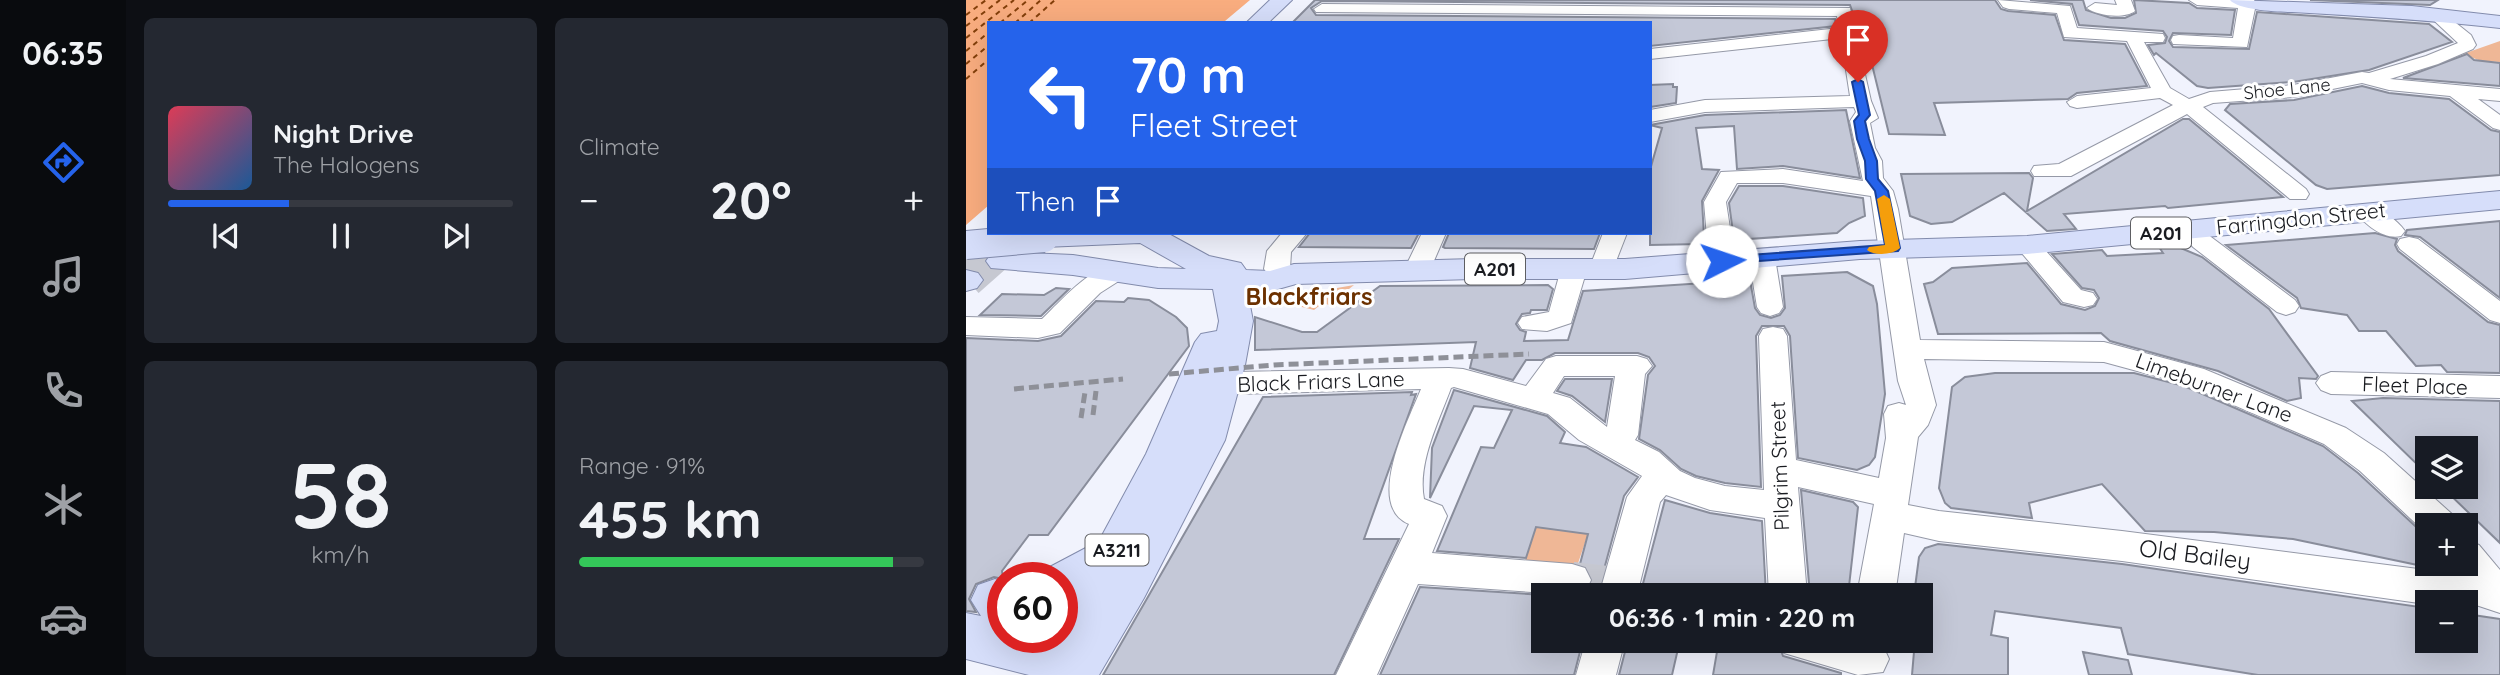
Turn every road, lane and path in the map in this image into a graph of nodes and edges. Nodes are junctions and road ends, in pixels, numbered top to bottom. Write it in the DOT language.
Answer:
graph roads {
  1 [pos="2006,0"];
  2 [pos="2197,0"];
  3 [pos="2464,0"];
  4 [pos="2245,2"];
  5 [pos="1277,4"];
  6 [pos="2094,4"];
  7 [pos="1678,5"];
  8 [pos="1842,5"];
  9 [pos="1795,6"];
  10 [pos="2125,6"];
  11 [pos="1322,9"];
  12 [pos="1421,9"];
  13 [pos="2064,9"];
  14 [pos="1541,11"];
  15 [pos="2437,16"];
  16 [pos="2495,18"];
  17 [pos="1258,21"];
  18 [pos="1412,21"];
  19 [pos="1849,33"];
  20 [pos="2134,36"];
  21 [pos="2157,38"];
  22 [pos="2179,40"];
  23 [pos="1652,54"];
  24 [pos="2362,78"];
  25 [pos="2456,91"];
  26 [pos="2163,92"];
  27 [pos="2500,95"];
  28 [pos="2077,102"];
  29 [pos="2187,105"];
  30 [pos="1863,108"];
  31 [pos="1652,116"];
  32 [pos="2500,124"];
  33 [pos="2042,171"];
  34 [pos="1881,190"];
  35 [pos="2298,194"];
  36 [pos="2500,200"];
  37 [pos="2368,212"];
  38 [pos="2192,231"];
  39 [pos="1088,235"];
  40 [pos="1141,235"];
  41 [pos="1146,235"];
  42 [pos="1293,235"];
  43 [pos="1614,235"];
  44 [pos="1433,236"];
  45 [pos="966,245"];
  46 [pos="2027,245"];
  47 [pos="1893,248"];
  48 [pos="1762,258"];
  49 [pos="966,261"];
  50 [pos="1722,261"];
  51 [pos="1073,265"];
  52 [pos="1417,270"];
  53 [pos="1588,270"];
  54 [pos="1286,271"];
  55 [pos="1215,272"];
  56 [pos="1136,274"];
  57 [pos="2084,299"];
  58 [pos="2286,306"];
  59 [pos="1770,307"];
  60 [pos="2500,314"];
  61 [pos="1532,323"];
  62 [pos="966,326"];
  63 [pos="1773,336"];
  64 [pos="1911,364"];
  65 [pos="1451,378"];
  66 [pos="2331,383"];
  67 [pos="1208,387"];
  68 [pos="2500,387"];
  69 [pos="1534,397"];
  70 [pos="1614,445"];
  71 [pos="1662,476"];
  72 [pos="1781,488"];
  73 [pos="1890,505"];
  74 [pos="2428,513"];
  75 [pos="1407,567"];
  76 [pos="2478,571"];
  77 [pos="1573,583"];
  78 [pos="1605,583"];
  79 [pos="1787,583"];
  80 [pos="1878,583"];
  81 [pos="2499,596"];
  82 [pos="1078,620"];
  83 [pos="1078,631"];
  84 [pos="1602,653"];
  85 [pos="1850,653"];
  86 [pos="1870,658"];
  87 [pos="1356,675"];
  88 [pos="1596,675"];
  1 -- 13 [label="street"];
  2 -- 4 [label="street"];
  3 -- 16 [label="main road"];
  4 -- 15 [label="main road"];
  4 -- 22 [label="street"];
  5 -- 17 [label="main road"];
  6 -- 10 [label="street"];
  6 -- 13 [label="street"];
  7 -- 9 [label="street"];
  7 -- 14 [label="street"];
  8 -- 9 [label="street"];
  8 -- 19 [label="street"];
  10 -- 20 [label="street"];
  11 -- 12 [label="street"];
  12 -- 14 [label="street"];
  12 -- 18 [label="street"];
  13 -- 20 [label="street"];
  15 -- 16 [label="main road"];
  15 -- 24 [label="street"];
  19 -- 23 [label="street"];
  19 -- 30 [label="street"];
  20 -- 21 [label="street"];
  20 -- 26 [label="street"];
  24 -- 25 [label="street, Shoe Lane"];
  24 -- 29 [label="street, Shoe Lane"];
  25 -- 27 [label="street, Shoe Lane"];
  25 -- 32 [label="street"];
  26 -- 28 [label="street"];
  26 -- 29 [label="street"];
  29 -- 33 [label="street, Shoe Lane"];
  29 -- 35 [label="street"];
  30 -- 31 [label="street"];
  30 -- 34 [label="street"];
  34 -- 47 [label="street"];
  34 -- 50 [label="street"];
  36 -- 37 [label="main road, Farringdon Street / A201"];
  37 -- 38 [label="main road, Farringdon Street / A201"];
  37 -- 60 [label="street"];
  38 -- 46 [label="main road, Farringdon Street / A201"];
  38 -- 58 [label="street"];
  39 -- 45 [label="main road, A201, bridge"];
  39 -- 51 [label="main road"];
  40 -- 56 [label="main road"];
  41 -- 55 [label="main road, A201"];
  42 -- 54 [label="street"];
  43 -- 53 [label="street"];
  44 -- 52 [label="street"];
  46 -- 47 [label="main road, Farringdon Street / A201"];
  46 -- 57 [label="street"];
  47 -- 48 [label="main road, A201"];
  47 -- 64 [label="street"];
  48 -- 50 [label="main road, A201"];
  48 -- 59 [label="street"];
  49 -- 51 [label="main road, A201"];
  50 -- 53 [label="main road, A201"];
  51 -- 56 [label="main road, A201"];
  52 -- 53 [label="main road, A201"];
  52 -- 54 [label="main road, A201"];
  53 -- 61 [label="street"];
  54 -- 55 [label="main road, A201"];
  55 -- 56 [label="main road, A201"];
  55 -- 67 [label="main road, A3211"];
  56 -- 62 [label="street"];
  63 -- 72 [label="street, Pilgrim Street"];
  64 -- 73 [label="street"];
  64 -- 74 [label="street, Limeburner Lane"];
  65 -- 67 [label="street, Black Friars Lane"];
  65 -- 69 [label="street, Black Friars Lane"];
  65 -- 75 [label="street"];
  66 -- 68 [label="street, Fleet Place"];
  67 -- 82 [label="main road, A3211"];
  67 -- 83 [label="main road, A3211"];
  69 -- 70 [label="street, Black Friars Lane"];
  69 -- 70 [label="street"];
  70 -- 71 [label="street, Black Friars Lane"];
  71 -- 72 [label="street, Black Friars Lane"];
  71 -- 78 [label="street"];
  72 -- 73 [label="street, Old Bailey"];
  72 -- 79 [label="street, Pilgrim Street"];
  73 -- 80 [label="street"];
  73 -- 81 [label="street, Old Bailey"];
  75 -- 77 [label="street"];
  75 -- 87 [label="street"];
  76 -- 81 [label="street"];
  84 -- 88 [label="street"];
  85 -- 86 [label="street"];
}
